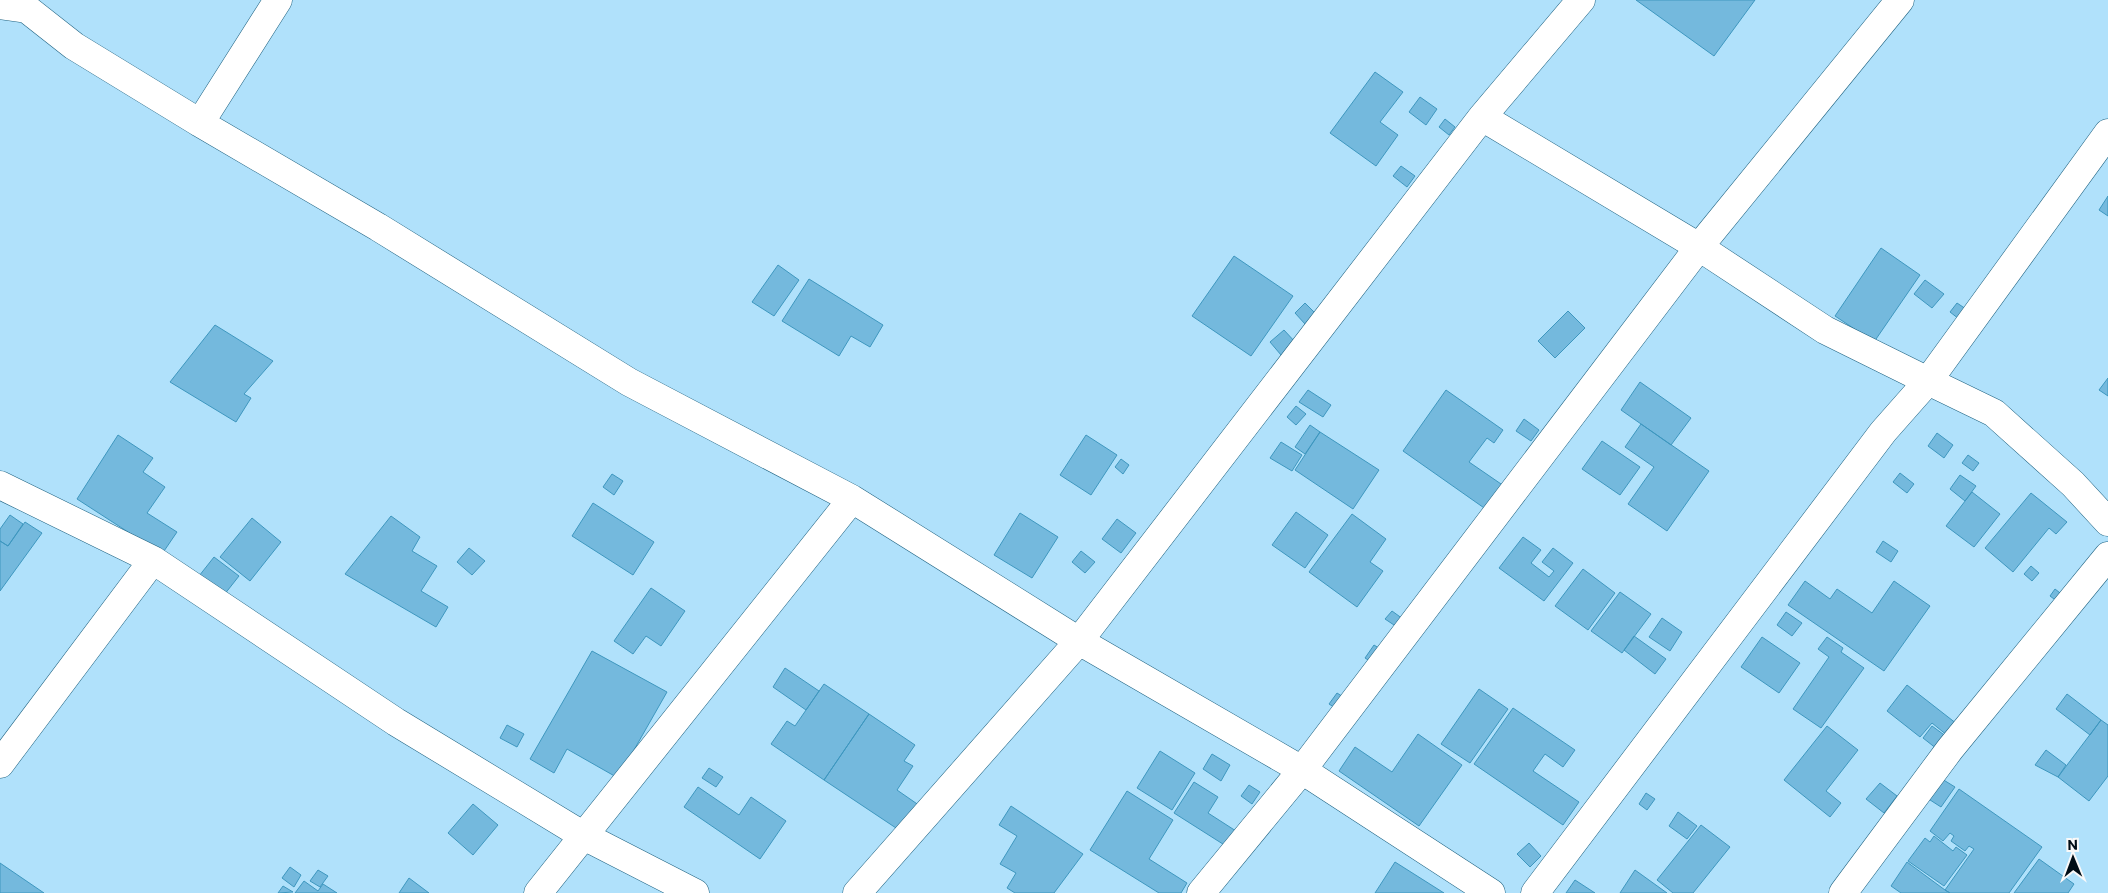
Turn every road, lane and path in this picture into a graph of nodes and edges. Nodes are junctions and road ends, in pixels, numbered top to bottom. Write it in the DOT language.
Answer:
graph roads {
  1 [pos="278,0"];
  2 [pos="1581,0"];
  3 [pos="1900,0"];
  4 [pos="0,5"];
  5 [pos="1482,117"];
  6 [pos="200,123"];
  7 [pos="2108,134"];
  8 [pos="1698,247"];
  9 [pos="1928,381"];
  10 [pos="0,485"];
  11 [pos="852,499"];
  12 [pos="2108,522"];
  13 [pos="2108,556"];
  14 [pos="153,560"];
  15 [pos="1079,642"];
  16 [pos="0,764"];
  17 [pos="1302,770"];
  18 [pos="584,836"];
  19 [pos="538,893"];
  20 [pos="694,893"];
  21 [pos="857,893"];
  22 [pos="1201,893"];
  23 [pos="1491,893"];
  24 [pos="1535,893"];
  25 [pos="1843,893"];
  1 -- 6 [label="street"];
  2 -- 5 [label="street"];
  3 -- 8 [label="street"];
  4 -- 6 [label="street"];
  5 -- 8 [label="street"];
  5 -- 15 [label="street"];
  6 -- 11 [label="street"];
  7 -- 9 [label="street"];
  8 -- 9 [label="street"];
  8 -- 17 [label="street"];
  9 -- 12 [label="street"];
  9 -- 24 [label="street"];
  10 -- 14 [label="street"];
  11 -- 15 [label="street"];
  11 -- 18 [label="street"];
  13 -- 25 [label="street"];
  14 -- 16 [label="street"];
  14 -- 18 [label="street"];
  15 -- 17 [label="street"];
  15 -- 21 [label="street"];
  17 -- 22 [label="street"];
  17 -- 23 [label="street"];
  18 -- 19 [label="street"];
  18 -- 20 [label="street"];
}
